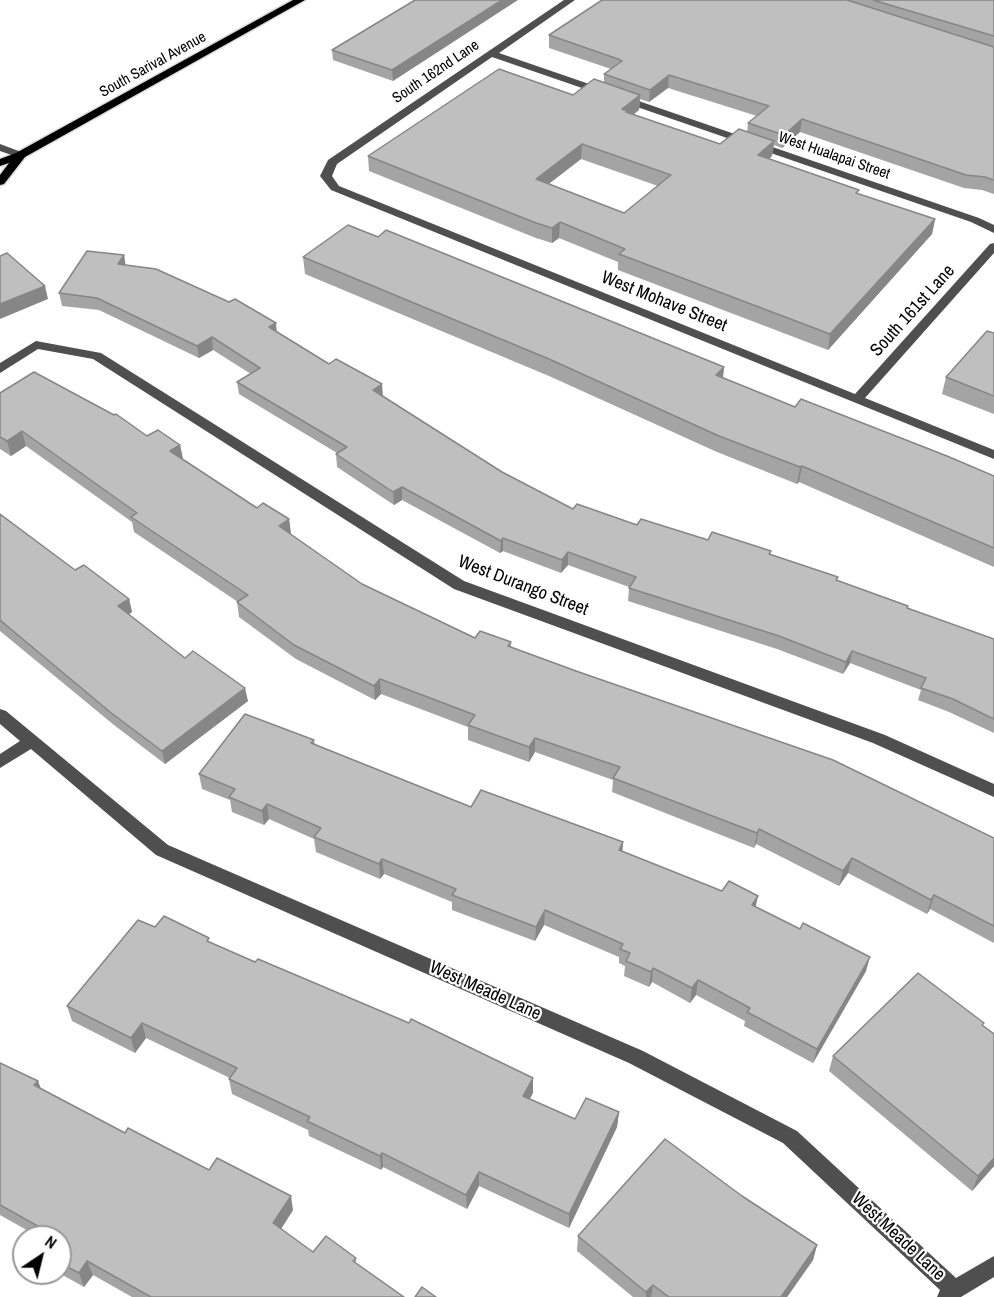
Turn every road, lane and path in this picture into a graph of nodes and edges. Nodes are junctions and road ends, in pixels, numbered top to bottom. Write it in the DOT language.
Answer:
graph roads {
  1 [pos="300,0"];
  2 [pos="570,0"];
  3 [pos="492,54"];
  4 [pos="0,147"];
  5 [pos="20,155"];
  6 [pos="0,163"];
  7 [pos="326,176"];
  8 [pos="0,182"];
  9 [pos="994,230"];
  10 [pos="994,246"];
  11 [pos="0,369"];
  12 [pos="856,400"];
  13 [pos="994,455"];
  14 [pos="0,715"];
  15 [pos="30,742"];
  16 [pos="0,762"];
  17 [pos="994,791"];
  18 [pos="994,1266"];
  19 [pos="951,1293"];
  1 -- 5 [label="main road, South Sarival Avenue"];
  2 -- 3 [label="street, South 162nd Lane"];
  3 -- 7 [label="street, South 162nd Lane"];
  3 -- 9 [label="street, West Hualapai Street"];
  4 -- 5 [label="street"];
  5 -- 6 [label="main road, South Sarival Avenue"];
  5 -- 8 [label="main road, South Sarival Avenue"];
  7 -- 12 [label="street, West Mohave Street"];
  10 -- 12 [label="street, South 161st Lane"];
  11 -- 17 [label="street, West Durango Street"];
  12 -- 13 [label="street, West Mohave Street"];
  14 -- 15 [label="street, West Meade Lane"];
  15 -- 16 [label="street"];
  15 -- 19 [label="street, West Meade Lane"];
  18 -- 19 [label="street"];
}
